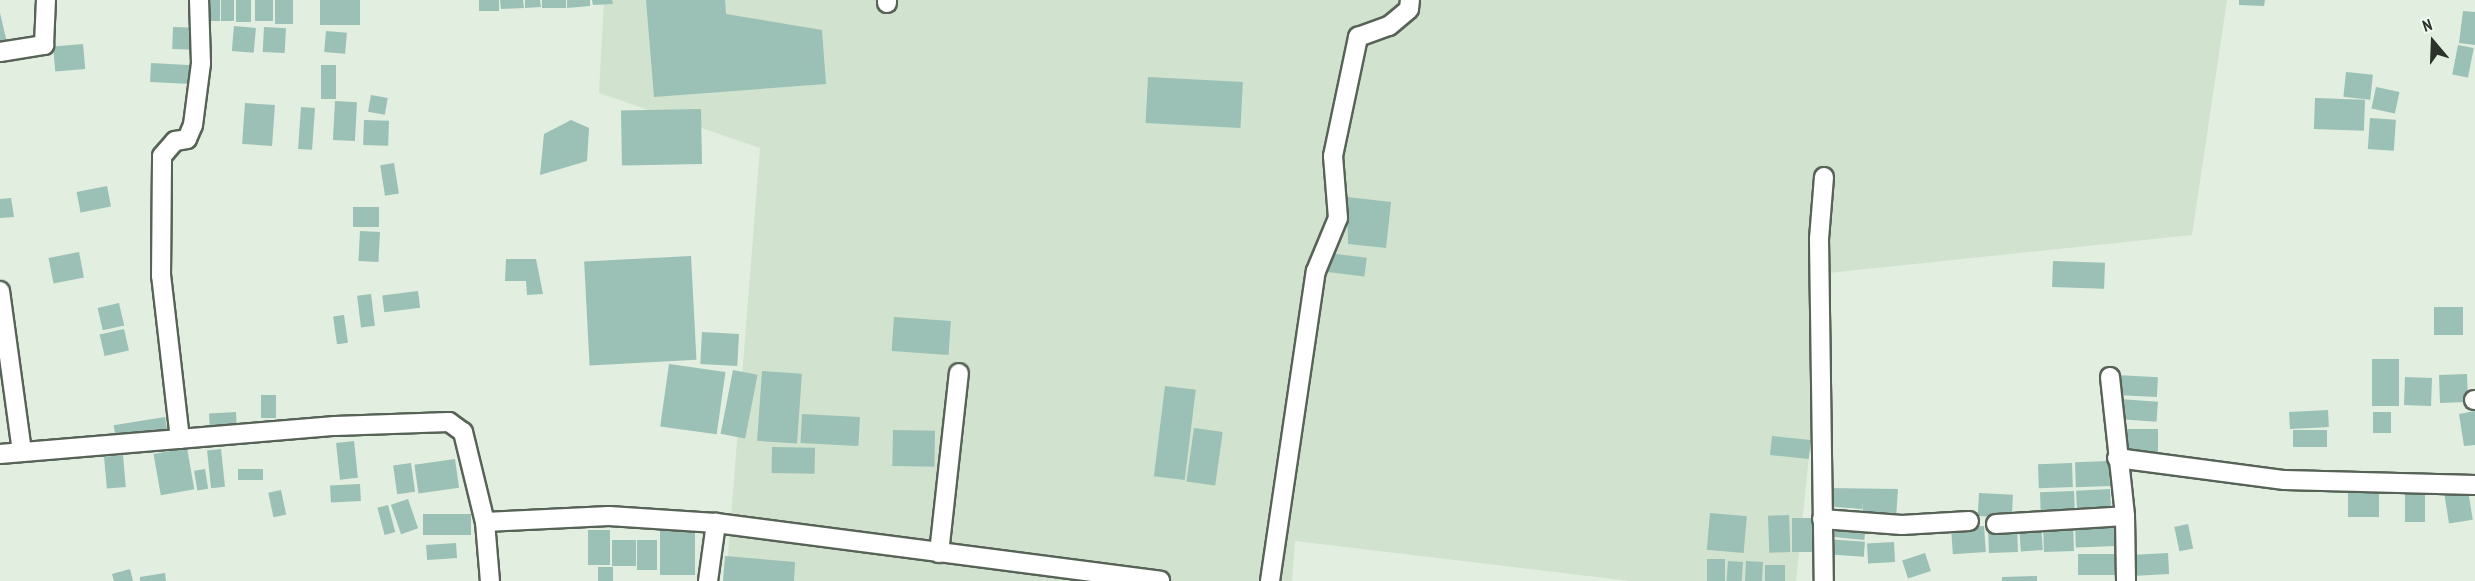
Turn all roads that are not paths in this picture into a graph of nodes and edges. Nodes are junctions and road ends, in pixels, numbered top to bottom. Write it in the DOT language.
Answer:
graph roads {
  1 [pos="46,0"];
  2 [pos="199,0"];
  3 [pos="1410,0"];
  4 [pos="0,52"];
  5 [pos="1824,177"];
  6 [pos="0,291"];
  7 [pos="959,372"];
  8 [pos="2110,377"];
  9 [pos="180,439"];
  10 [pos="22,452"];
  11 [pos="0,454"];
  12 [pos="2117,458"];
  13 [pos="2475,485"];
  14 [pos="2125,516"];
  15 [pos="1822,519"];
  16 [pos="1969,521"];
  17 [pos="485,522"];
  18 [pos="716,523"];
  19 [pos="1996,524"];
  20 [pos="939,552"];
  21 [pos="490,581"];
  22 [pos="708,581"];
  23 [pos="1160,581"];
  24 [pos="1270,581"];
  25 [pos="1824,581"];
  26 [pos="2126,581"];
  1 -- 4 [label="street"];
  2 -- 9 [label="street"];
  3 -- 24 [label="street"];
  5 -- 15 [label="street"];
  6 -- 10 [label="street"];
  7 -- 20 [label="street"];
  8 -- 12 [label="street"];
  9 -- 10 [label="street"];
  9 -- 17 [label="street"];
  10 -- 11 [label="street"];
  12 -- 13 [label="street"];
  12 -- 14 [label="street"];
  14 -- 19 [label="street"];
  14 -- 26 [label="street"];
  15 -- 16 [label="street"];
  15 -- 25 [label="street"];
  17 -- 18 [label="street"];
  17 -- 21 [label="street"];
  18 -- 20 [label="street"];
  18 -- 22 [label="street"];
  20 -- 23 [label="street"];
}
